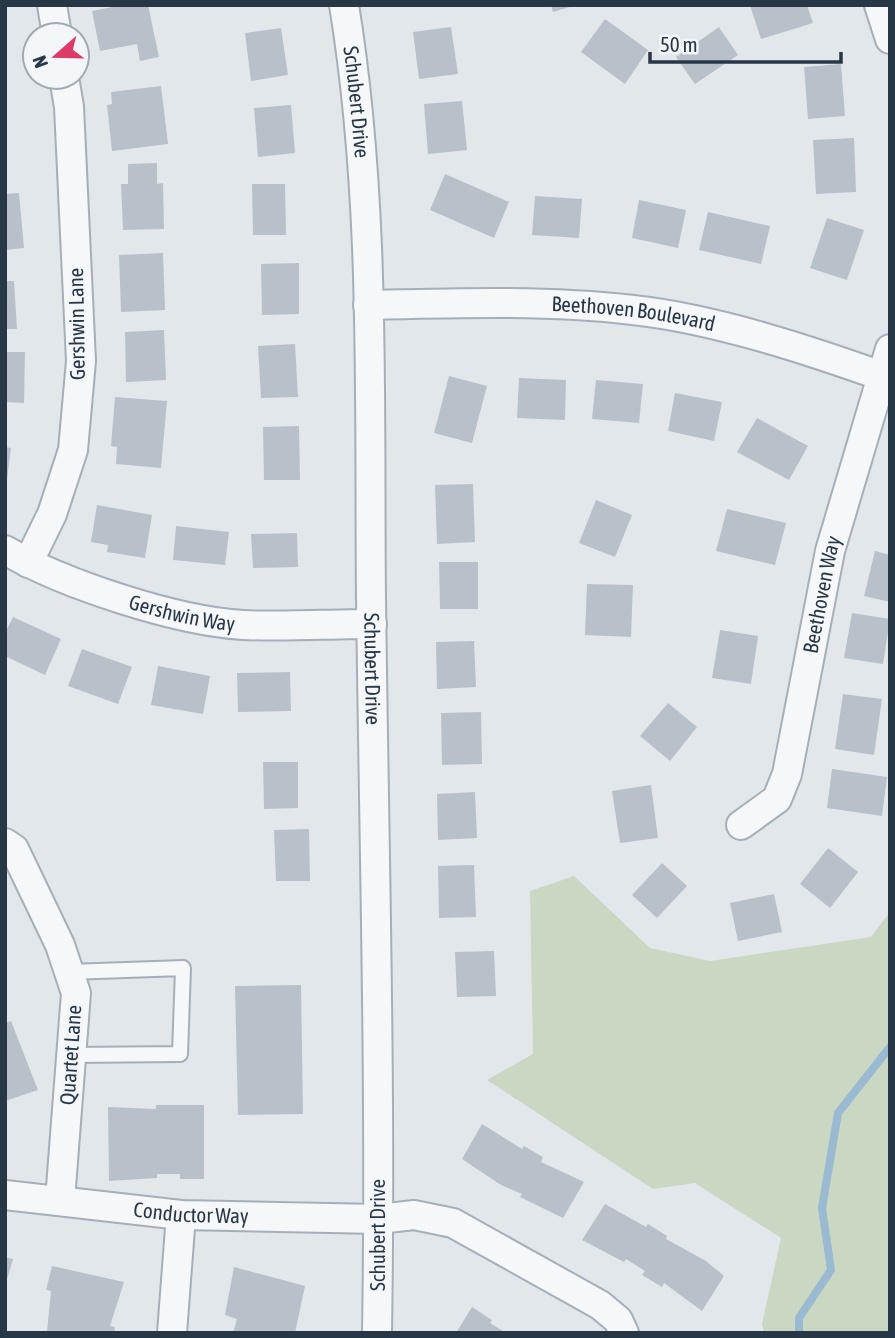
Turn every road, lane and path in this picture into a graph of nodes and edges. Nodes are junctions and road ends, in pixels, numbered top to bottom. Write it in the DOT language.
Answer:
graph roads {
  1 [pos="344,5"];
  2 [pos="879,5"];
  3 [pos="890,39"];
  4 [pos="66,91"];
  5 [pos="368,305"];
  6 [pos="890,349"];
  7 [pos="886,378"];
  8 [pos="17,556"];
  9 [pos="372,624"];
  10 [pos="741,824"];
  11 [pos="5,843"];
  12 [pos="69,972"];
  13 [pos="71,1055"];
  14 [pos="5,1195"];
  15 [pos="60,1200"];
  16 [pos="181,1215"];
  17 [pos="379,1219"];
  18 [pos="172,1333"];
  19 [pos="377,1333"];
  20 [pos="624,1333"];
  1 -- 5 [label="street, Schubert Drive"];
  2 -- 3 [label="street"];
  4 -- 8 [label="street, Gershwin Lane"];
  5 -- 7 [label="street, Beethoven Boulevard"];
  5 -- 9 [label="street, Schubert Drive"];
  6 -- 7 [label="street, Beethoven Way"];
  7 -- 10 [label="street, Beethoven Way"];
  8 -- 9 [label="street, Gershwin Way"];
  9 -- 17 [label="street, Schubert Drive"];
  11 -- 12 [label="street, Quartet Lane"];
  12 -- 13 [label="street, Quartet Lane"];
  12 -- 13 [label="lane"];
  13 -- 15 [label="street, Quartet Lane"];
  14 -- 15 [label="street, Conductor Way"];
  15 -- 16 [label="street, Conductor Way"];
  16 -- 17 [label="street, Conductor Way"];
  16 -- 18 [label="street"];
  17 -- 19 [label="street, Schubert Drive"];
  17 -- 20 [label="street, Conductor Way"];
}
